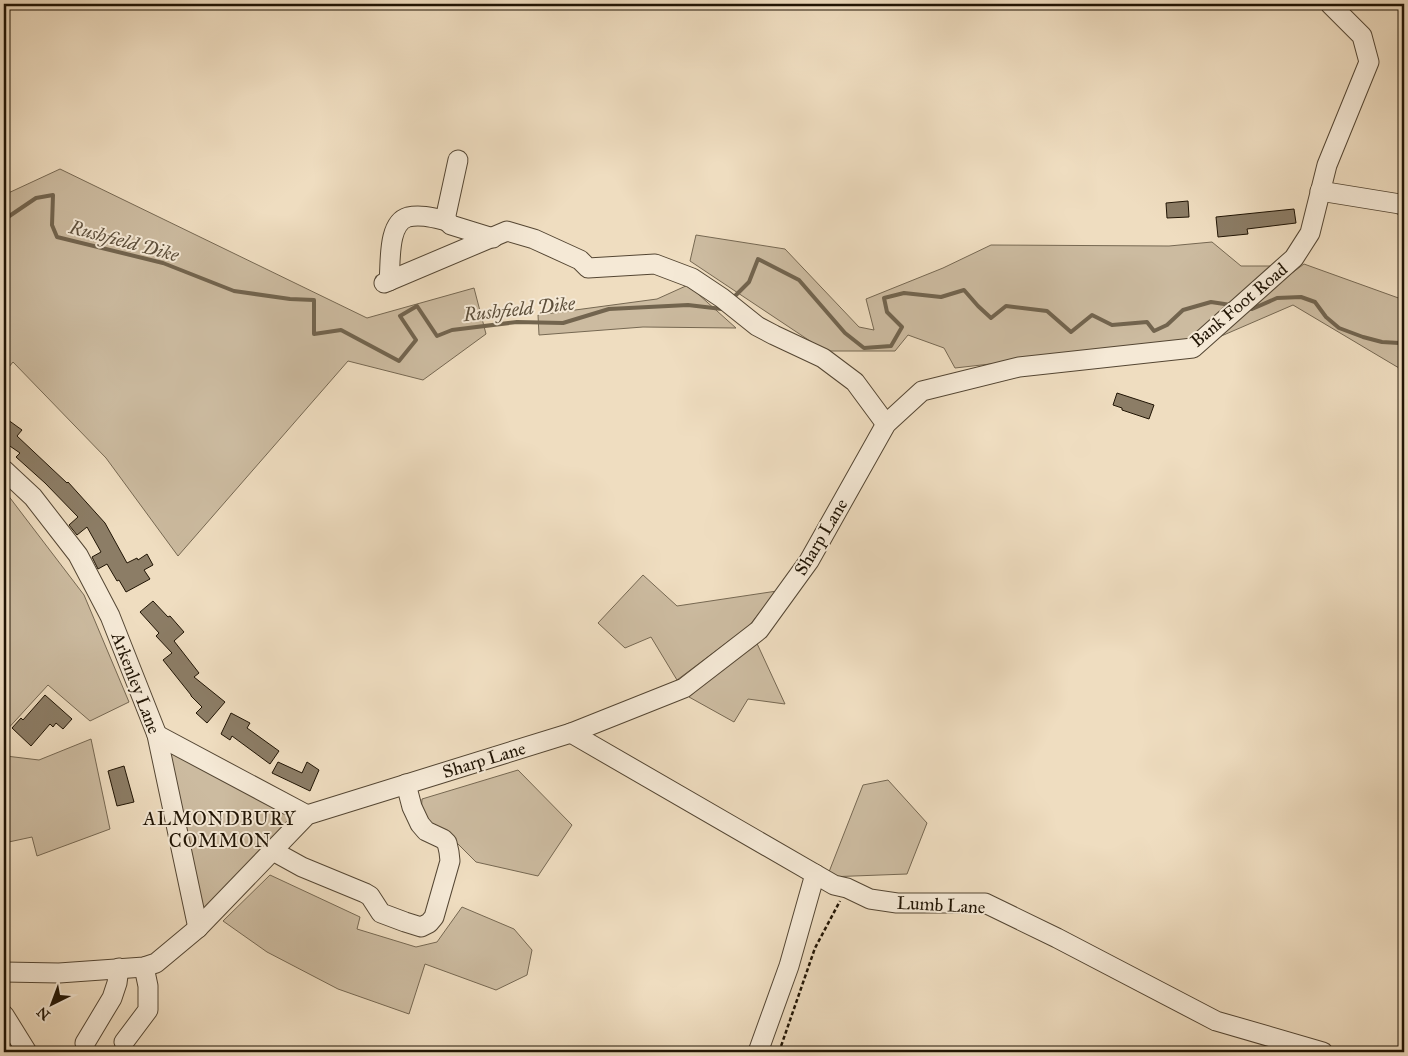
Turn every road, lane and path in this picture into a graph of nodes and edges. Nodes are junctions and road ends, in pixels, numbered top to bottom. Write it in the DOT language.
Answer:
graph roads {
  1 [pos="1330,4"];
  2 [pos="458,160"];
  3 [pos="1320,191"];
  4 [pos="1404,206"];
  5 [pos="447,220"];
  6 [pos="493,238"];
  7 [pos="886,424"];
  8 [pos="4,470"];
  9 [pos="571,733"];
  10 [pos="157,735"];
  11 [pos="406,784"];
  12 [pos="307,815"];
  13 [pos="273,851"];
  14 [pos="815,874"];
  15 [pos="847,888"];
  16 [pos="198,928"];
  17 [pos="144,967"];
  18 [pos="120,968"];
  19 [pos="4,972"];
  20 [pos="4,1015"];
  21 [pos="124,1042"];
  22 [pos="85,1043"];
  23 [pos="27,1052"];
  24 [pos="758,1052"];
  25 [pos="779,1052"];
  26 [pos="1323,1052"];
  1 -- 3 [label="street, Bank Foot Road"];
  2 -- 5 [label="street"];
  3 -- 4 [label="street"];
  3 -- 7 [label="street, Bank Foot Road"];
  5 -- 6 [label="street"];
  5 -- 6 [label="street"];
  6 -- 7 [label="street"];
  7 -- 9 [label="street, Sharp Lane"];
  8 -- 10 [label="street, Arkenley Lane"];
  9 -- 11 [label="street, Sharp Lane"];
  9 -- 14 [label="street, Lumb Lane"];
  10 -- 12 [label="street"];
  10 -- 16 [label="street, Arkenley Lane"];
  11 -- 12 [label="street, Sharp Lane"];
  11 -- 13 [label="street"];
  12 -- 13 [label="street, Sharp Lane"];
  13 -- 16 [label="street, Sharp Lane"];
  14 -- 15 [label="street, Lumb Lane"];
  14 -- 24 [label="street"];
  15 -- 25 [label="path"];
  15 -- 26 [label="street, Lumb Lane"];
  16 -- 17 [label="street, Sharp Lane"];
  17 -- 18 [label="street, Sharp Lane"];
  17 -- 21 [label="street"];
  18 -- 19 [label="street, Sharp Lane"];
  18 -- 22 [label="street"];
  20 -- 23 [label="street"];
}
